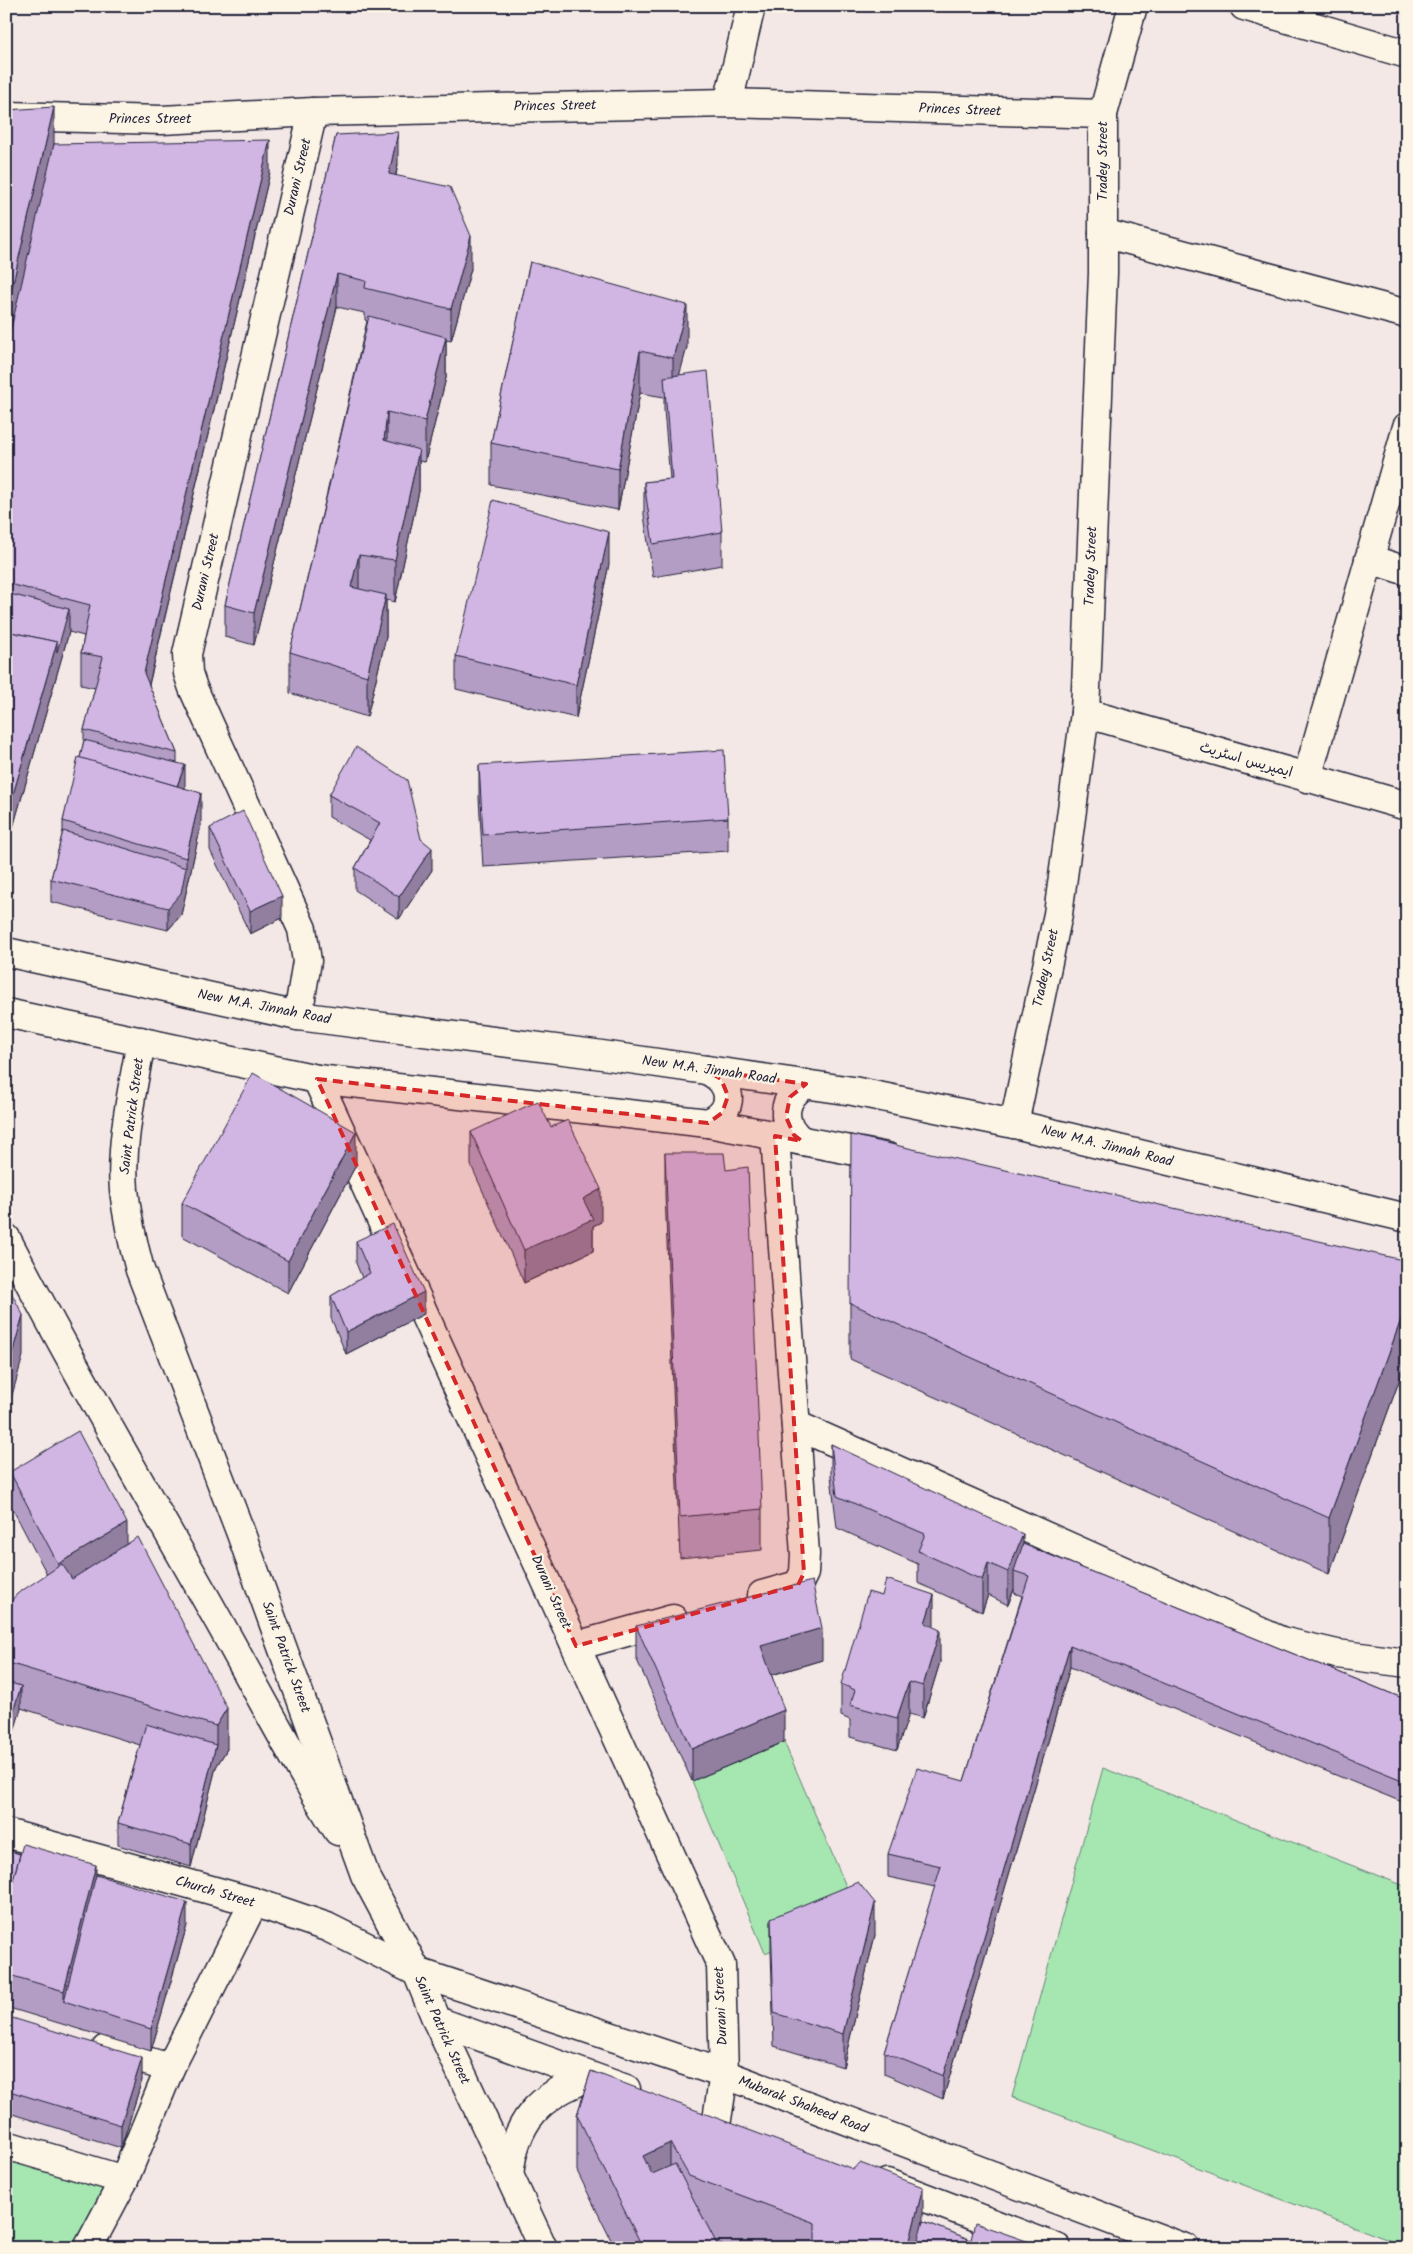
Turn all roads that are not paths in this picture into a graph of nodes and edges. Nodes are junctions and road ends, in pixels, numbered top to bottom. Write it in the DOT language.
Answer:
graph roads {
  1 [pos="751,6"];
  2 [pos="1133,6"];
  3 [pos="1244,6"];
  4 [pos="1407,54"];
  5 [pos="728,103"];
  6 [pos="313,112"];
  7 [pos="1104,114"];
  8 [pos="6,116"];
  9 [pos="1103,233"];
  10 [pos="1407,314"];
  11 [pos="1407,427"];
  12 [pos="1369,559"];
  13 [pos="1407,571"];
  14 [pos="1085,713"];
  15 [pos="1308,778"];
  16 [pos="1407,806"];
  17 [pos="6,952"];
  18 [pos="6,1012"];
  19 [pos="298,1016"];
  20 [pos="141,1041"];
  21 [pos="706,1070"];
  22 [pos="317,1079"];
  23 [pos="806,1084"];
  24 [pos="708,1123"];
  25 [pos="1014,1124"];
  26 [pos="775,1136"];
  27 [pos="802,1141"];
  28 [pos="909,1162"];
  29 [pos="1407,1218"];
  30 [pos="6,1238"];
  31 [pos="796,1425"];
  32 [pos="742,1600"];
  33 [pos="696,1613"];
  34 [pos="576,1646"];
  35 [pos="1407,1663"];
  36 [pos="6,1833"];
  37 [pos="365,1875"];
  38 [pos="254,1902"];
  39 [pos="417,1972"];
  40 [pos="437,2021"];
  41 [pos="79,2041"];
  42 [pos="170,2068"];
  43 [pos="724,2074"];
  44 [pos="590,2077"];
  45 [pos="654,2098"];
  46 [pos="690,2110"];
  47 [pos="717,2119"];
  48 [pos="745,2129"];
  49 [pos="6,2145"];
  50 [pos="509,2175"];
  51 [pos="864,2175"];
  52 [pos="124,2180"];
  53 [pos="88,2248"];
  54 [pos="543,2248"];
  55 [pos="1057,2248"];
  56 [pos="1185,2248"];
  1 -- 5 [label="street"];
  2 -- 7 [label="street, Tradey Street"];
  3 -- 4 [label="street"];
  5 -- 6 [label="street, Princes Street"];
  5 -- 7 [label="street, Princes Street"];
  6 -- 8 [label="street, Princes Street"];
  6 -- 19 [label="street, Durani Street"];
  7 -- 9 [label="street, Tradey Street"];
  9 -- 10 [label="street"];
  9 -- 14 [label="street, Tradey Street"];
  11 -- 12 [label="street"];
  12 -- 13 [label="street"];
  12 -- 15 [label="street"];
  14 -- 15 [label="street, ایمپریس اسٹریٹ"];
  14 -- 25 [label="street, Tradey Street"];
  15 -- 16 [label="street, ایمپریس اسٹریٹ"];
  17 -- 19 [label="street, New M.A. Jinnah Road"];
  18 -- 20 [label="street"];
  19 -- 21 [label="street, New M.A. Jinnah Road"];
  20 -- 22 [label="street"];
  20 -- 37 [label="street, Saint Patrick Street"];
  21 -- 23 [label="street, New M.A. Jinnah Road"];
  21 -- 24 [label="street"];
  22 -- 24 [label="street"];
  22 -- 34 [label="street, Durani Street"];
  23 -- 25 [label="street, New M.A. Jinnah Road"];
  23 -- 27 [label="street"];
  24 -- 26 [label="street"];
  25 -- 29 [label="street, New M.A. Jinnah Road"];
  26 -- 27 [label="street"];
  26 -- 31 [label="street"];
  27 -- 28 [label="street"];
  30 -- 37 [label="street"];
  31 -- 32 [label="street"];
  31 -- 35 [label="street"];
  33 -- 34 [label="street"];
  34 -- 43 [label="street, Durani Street"];
  36 -- 38 [label="street, Church Street"];
  37 -- 39 [label="street, Saint Patrick Street"];
  38 -- 39 [label="street, Church Street"];
  38 -- 42 [label="street"];
  39 -- 40 [label="street, Saint Patrick Street"];
  39 -- 43 [label="street, Mubarak Shaheed Road"];
  40 -- 44 [label="street"];
  40 -- 50 [label="street, Saint Patrick Street"];
  41 -- 42 [label="street"];
  42 -- 52 [label="street"];
  43 -- 47 [label="street, Durani Street"];
  43 -- 56 [label="street, Mubarak Shaheed Road"];
  44 -- 45 [label="street"];
  44 -- 50 [label="street"];
  46 -- 47 [label="street"];
  47 -- 48 [label="street"];
  49 -- 52 [label="street"];
  50 -- 54 [label="street, Saint Patrick Street"];
  51 -- 55 [label="street"];
  52 -- 53 [label="street"];
}
